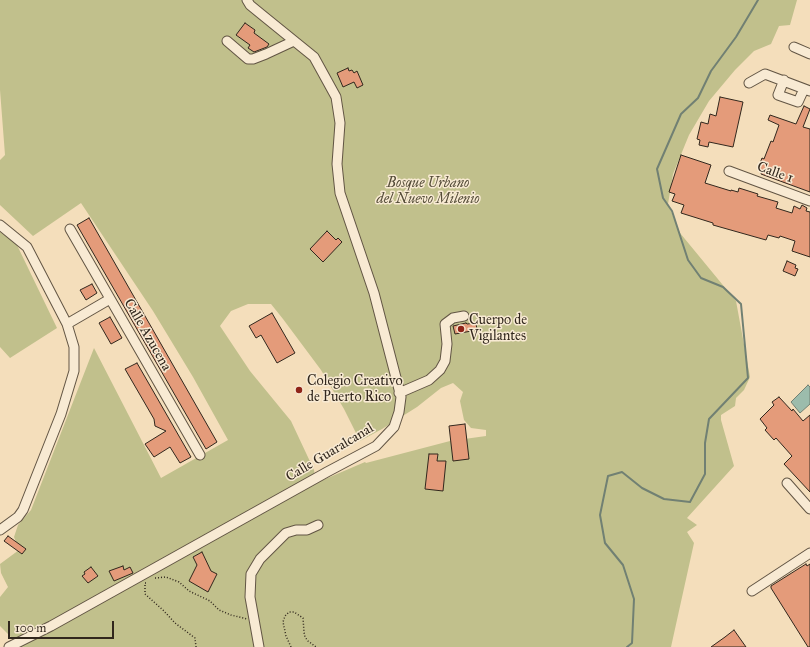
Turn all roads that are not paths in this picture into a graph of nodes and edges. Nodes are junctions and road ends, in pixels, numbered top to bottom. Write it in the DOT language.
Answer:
graph roads {
  1 [pos="247,0"];
  2 [pos="227,41"];
  3 [pos="294,41"];
  4 [pos="794,47"];
  5 [pos="810,54"];
  6 [pos="784,80"];
  7 [pos="749,83"];
  8 [pos="807,90"];
  9 [pos="730,171"];
  10 [pos="810,201"];
  11 [pos="0,225"];
  12 [pos="70,235"];
  13 [pos="110,299"];
  14 [pos="464,316"];
  15 [pos="66,324"];
  16 [pos="399,393"];
  17 [pos="200,455"];
  18 [pos="787,483"];
  19 [pos="810,509"];
  20 [pos="318,525"];
  21 [pos="0,530"];
  22 [pos="810,553"];
  23 [pos="752,591"];
  24 [pos="9,647"];
  25 [pos="259,647"];
  1 -- 3 [label="street, Calle Guaralcanal"];
  2 -- 3 [label="street"];
  3 -- 16 [label="street, Calle Guaralcanal"];
  4 -- 5 [label="street"];
  6 -- 7 [label="street"];
  6 -- 8 [label="street"];
  6 -- 8 [label="street"];
  9 -- 10 [label="street, Calle 1"];
  11 -- 15 [label="street"];
  12 -- 13 [label="street, Calle Azucena"];
  13 -- 15 [label="street"];
  13 -- 17 [label="street, Calle Azucena"];
  14 -- 16 [label="street"];
  15 -- 21 [label="street"];
  16 -- 24 [label="street, Calle Guaralcanal"];
  18 -- 19 [label="street"];
  20 -- 25 [label="street"];
  22 -- 23 [label="street"];
}
